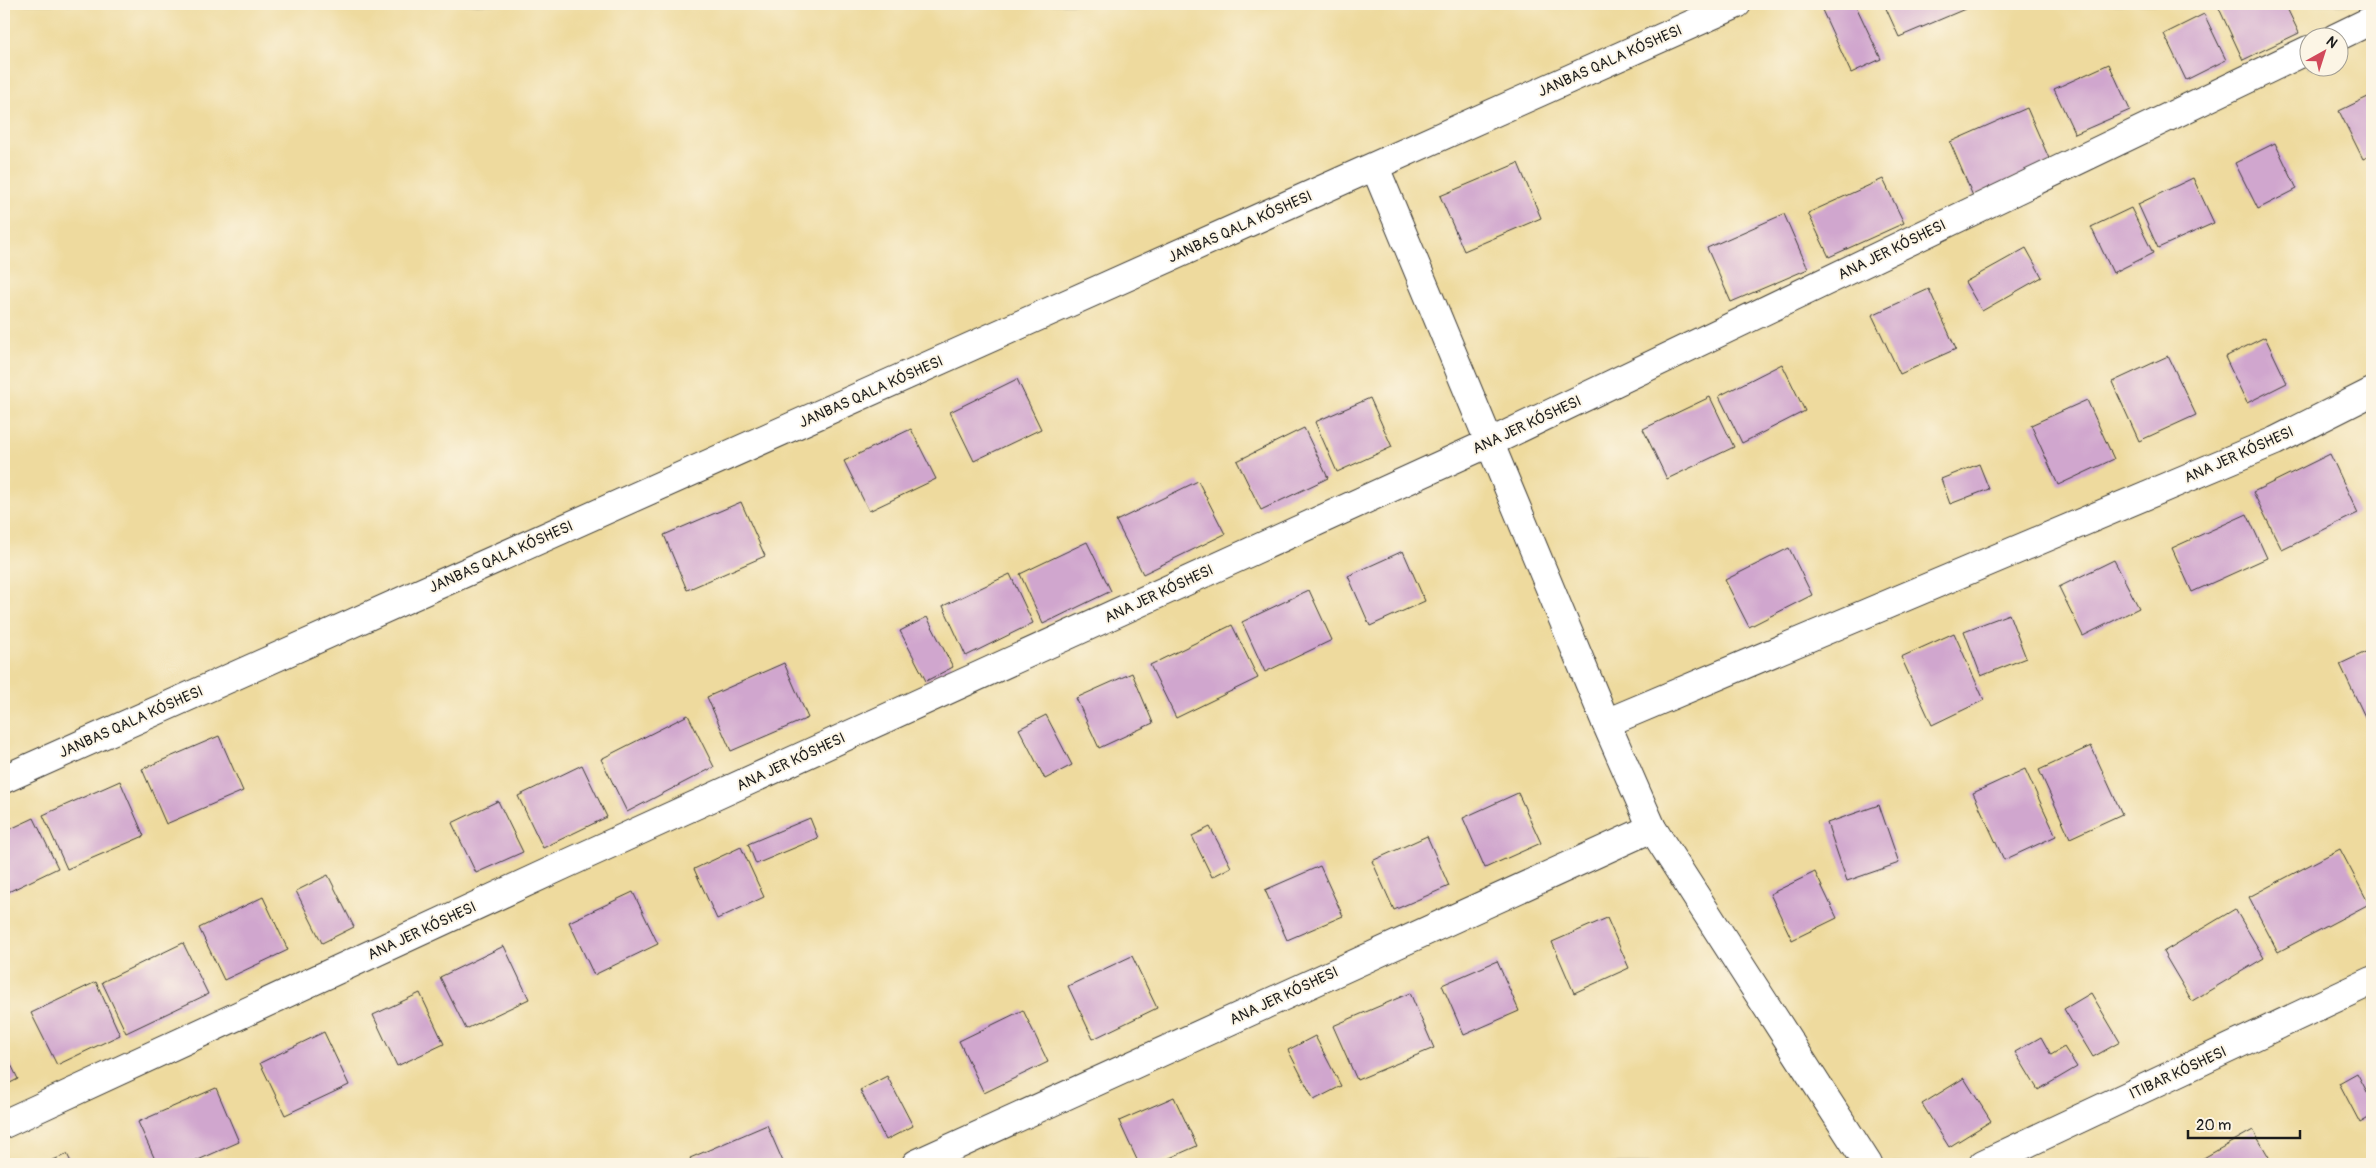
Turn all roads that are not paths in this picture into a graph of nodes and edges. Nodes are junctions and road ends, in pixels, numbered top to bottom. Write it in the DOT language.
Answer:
graph roads {
  1 [pos="1737,4"];
  2 [pos="2372,20"];
  3 [pos="2348,32"];
  4 [pos="2298,55"];
  5 [pos="1376,166"];
  6 [pos="2372,392"];
  7 [pos="1489,443"];
  8 [pos="1606,723"];
  9 [pos="4,779"];
  10 [pos="1652,828"];
  11 [pos="2372,981"];
  12 [pos="4,1124"];
  13 [pos="916,1164"];
  14 [pos="1868,1164"];
  15 [pos="1983,1164"];
  1 -- 5 [label="street, JANBAS QALA KÓSHESI"];
  2 -- 3 [label="street"];
  4 -- 7 [label="street, ANA JER KÓSHESI"];
  5 -- 7 [label="street"];
  5 -- 9 [label="street, JANBAS QALA KÓSHESI"];
  6 -- 8 [label="street, ANA JER KÓSHESI"];
  7 -- 8 [label="street"];
  7 -- 12 [label="street, ANA JER KÓSHESI"];
  8 -- 10 [label="street"];
  10 -- 13 [label="street, ANA JER KÓSHESI"];
  10 -- 14 [label="street"];
  11 -- 15 [label="street, ITIBAR KÓSHESI"];
}
